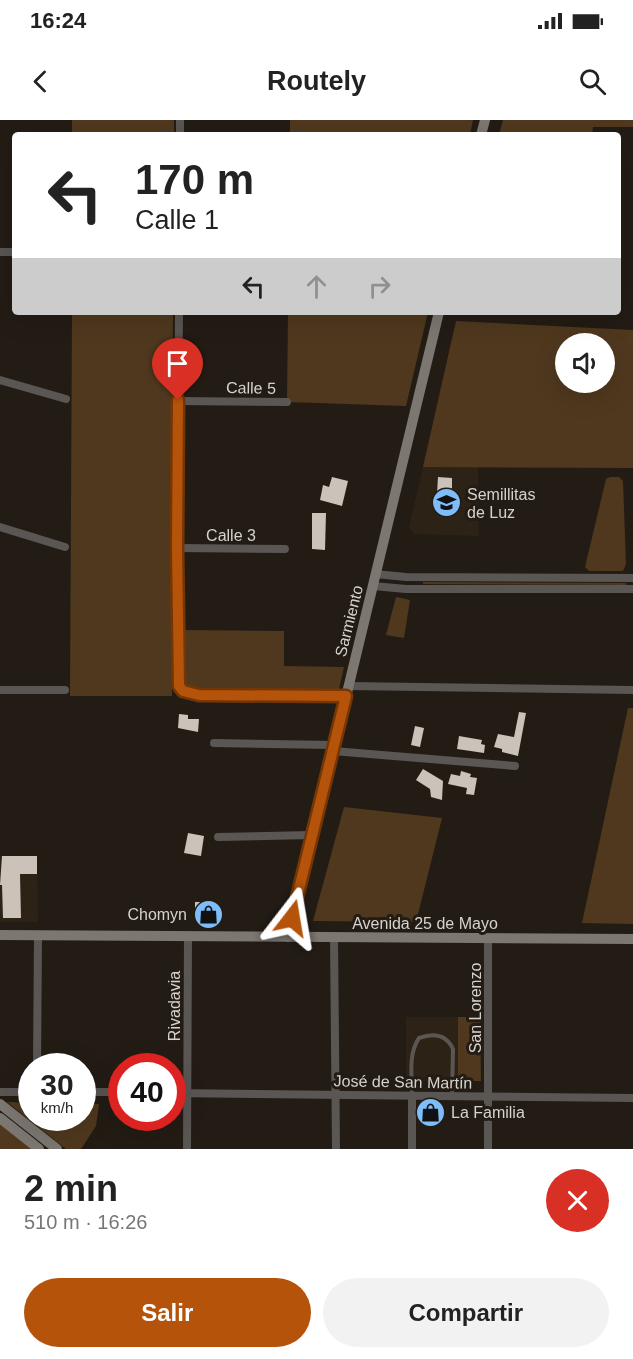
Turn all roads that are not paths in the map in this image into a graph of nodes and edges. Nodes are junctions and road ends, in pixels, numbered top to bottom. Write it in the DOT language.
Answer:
graph roads {
  1 [pos="179,315"];
  2 [pos="438,315"];
  3 [pos="0,380"];
  4 [pos="66,399"];
  5 [pos="178,400"];
  6 [pos="287,402"];
  7 [pos="0,527"];
  8 [pos="65,547"];
  9 [pos="177,548"];
  10 [pos="285,549"];
  11 [pos="375,574"];
  12 [pos="414,577"];
  13 [pos="633,578"];
  14 [pos="373,586"];
  15 [pos="413,589"];
  16 [pos="633,589"];
  17 [pos="0,690"];
  18 [pos="65,690"];
  19 [pos="633,690"];
  20 [pos="347,691"];
  21 [pos="214,743"];
  22 [pos="333,748"];
  23 [pos="515,766"];
  24 [pos="312,835"];
  25 [pos="218,837"];
  26 [pos="0,935"];
  27 [pos="38,935"];
  28 [pos="188,936"];
  29 [pos="288,937"];
  30 [pos="334,937"];
  31 [pos="488,938"];
  32 [pos="633,939"];
  33 [pos="37,1053"];
  34 [pos="0,1092"];
  35 [pos="18,1092"];
  36 [pos="188,1093"];
  37 [pos="336,1095"];
  38 [pos="412,1096"];
  39 [pos="452,1096"];
  40 [pos="488,1096"];
  41 [pos="633,1098"];
  42 [pos="0,1104"];
  43 [pos="0,1118"];
  44 [pos="39,1149"];
  45 [pos="57,1149"];
  46 [pos="187,1149"];
  47 [pos="336,1149"];
  48 [pos="412,1149"];
  49 [pos="488,1149"];
  1 -- 5 [label="street"];
  2 -- 11 [label="street, Sarmiento"];
  3 -- 4 [label="street"];
  5 -- 6 [label="street, Calle 5"];
  5 -- 9 [label="street"];
  7 -- 8 [label="street"];
  9 -- 10 [label="street, Calle 3"];
  9 -- 20 [label="street"];
  11 -- 12 [label="street"];
  11 -- 14 [label="street, Sarmiento"];
  12 -- 13 [label="street"];
  12 -- 15 [label="lane"];
  14 -- 15 [label="street"];
  14 -- 20 [label="street, Sarmiento"];
  15 -- 16 [label="street"];
  17 -- 18 [label="street"];
  19 -- 20 [label="street"];
  20 -- 22 [label="street, Sarmiento"];
  21 -- 22 [label="street"];
  22 -- 23 [label="street"];
  22 -- 24 [label="street, Sarmiento"];
  24 -- 25 [label="street"];
  24 -- 29 [label="street, Sarmiento"];
  26 -- 27 [label="street, Avenida 25 de Mayo"];
  27 -- 28 [label="street, Avenida 25 de Mayo"];
  27 -- 33 [label="street"];
  28 -- 29 [label="street, Avenida 25 de Mayo"];
  28 -- 36 [label="street, Rivadavia"];
  29 -- 30 [label="street, Avenida 25 de Mayo"];
  30 -- 31 [label="street, Avenida 25 de Mayo"];
  30 -- 37 [label="street"];
  31 -- 32 [label="street, Avenida 25 de Mayo"];
  31 -- 40 [label="street, San Lorenzo"];
  34 -- 35 [label="street"];
  36 -- 37 [label="street, José de San Martín"];
  36 -- 46 [label="street, Rivadavia"];
  37 -- 38 [label="street, José de San Martín"];
  37 -- 47 [label="street"];
  38 -- 39 [label="street, José de San Martín"];
  38 -- 39 [label="lane"];
  38 -- 48 [label="street"];
  39 -- 40 [label="street, José de San Martín"];
  40 -- 41 [label="street, José de San Martín"];
  40 -- 49 [label="street, San Lorenzo"];
  42 -- 45 [label="street"];
  43 -- 44 [label="street"];
}
